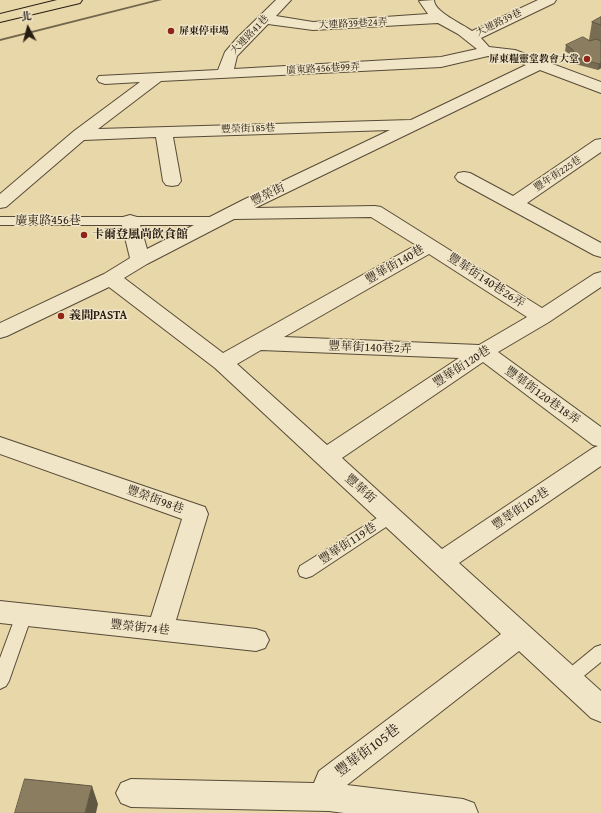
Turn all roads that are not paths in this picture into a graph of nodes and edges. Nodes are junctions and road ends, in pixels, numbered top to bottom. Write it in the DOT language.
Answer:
graph roads {
  1 [pos="284,0"];
  2 [pos="427,0"];
  3 [pos="549,0"];
  4 [pos="68,1"];
  5 [pos="0,18"];
  6 [pos="441,18"];
  7 [pos="266,19"];
  8 [pos="471,37"];
  9 [pos="488,51"];
  10 [pos="538,65"];
  11 [pos="225,74"];
  12 [pos="158,77"];
  13 [pos="105,79"];
  14 [pos="601,88"];
  15 [pos="415,124"];
  16 [pos="164,132"];
  17 [pos="80,136"];
  18 [pos="601,144"];
  19 [pos="464,177"];
  20 [pos="172,181"];
  21 [pos="0,203"];
  22 [pos="514,204"];
  23 [pos="225,217"];
  24 [pos="0,221"];
  25 [pos="130,221"];
  26 [pos="430,245"];
  27 [pos="601,251"];
  28 [pos="140,260"];
  29 [pos="111,278"];
  30 [pos="601,278"];
  31 [pos="542,318"];
  32 [pos="0,330"];
  33 [pos="258,343"];
  34 [pos="483,352"];
  35 [pos="222,363"];
  36 [pos="601,439"];
  37 [pos="0,445"];
  38 [pos="601,454"];
  39 [pos="325,458"];
  40 [pos="390,517"];
  41 [pos="440,563"];
  42 [pos="306,571"];
  43 [pos="12,614"];
  44 [pos="160,630"];
  45 [pos="520,635"];
  46 [pos="256,640"];
  47 [pos="601,652"];
  48 [pos="568,679"];
  49 [pos="0,681"];
  50 [pos="601,709"];
  51 [pos="131,793"];
  52 [pos="329,797"];
  53 [pos="463,813"];
  1 -- 7 [label="street, 大連路41巷"];
  2 -- 6 [label="street, 大連路39巷"];
  3 -- 8 [label="street, 大連路39巷"];
  4 -- 5 [label="main road"];
  6 -- 7 [label="street, 大連路39巷24弄"];
  6 -- 8 [label="street, 大連路39巷"];
  7 -- 11 [label="street, 大連路41巷"];
  8 -- 9 [label="street, 大連路39巷"];
  9 -- 10 [label="street, 廣東路456巷99弄"];
  9 -- 11 [label="street, 廣東路456巷99弄"];
  10 -- 14 [label="street, 廣東路456巷99弄"];
  10 -- 15 [label="street, 豐榮街"];
  11 -- 12 [label="street, 廣東路456巷99弄"];
  12 -- 13 [label="street, 廣東路456巷99弄"];
  12 -- 17 [label="street"];
  15 -- 16 [label="street, 豐榮街185巷"];
  15 -- 23 [label="street, 豐榮街"];
  16 -- 17 [label="street, 豐榮街185巷"];
  16 -- 20 [label="street"];
  17 -- 21 [label="street"];
  18 -- 22 [label="street, 豐年街225巷"];
  19 -- 22 [label="street"];
  22 -- 27 [label="street"];
  23 -- 25 [label="lane, 廣東路456巷"];
  23 -- 26 [label="street, 豐華街140巷"];
  23 -- 28 [label="street, 豐榮街"];
  24 -- 25 [label="lane, 廣東路456巷"];
  25 -- 28 [label="street"];
  26 -- 31 [label="street, 豐華街140巷26弄"];
  26 -- 33 [label="street, 豐華街140巷"];
  28 -- 29 [label="street, 豐榮街"];
  29 -- 32 [label="street, 豐榮街"];
  29 -- 35 [label="street, 豐華街"];
  30 -- 31 [label="street, 豐華街120巷"];
  31 -- 34 [label="street, 豐華街120巷"];
  33 -- 34 [label="street, 豐華街140巷2弄"];
  33 -- 35 [label="street, 豐華街140巷"];
  34 -- 36 [label="street, 豐華街120巷18弄"];
  34 -- 39 [label="street, 豐華街120巷"];
  35 -- 39 [label="street, 豐華街"];
  37 -- 44 [label="street, 豐榮街98巷"];
  38 -- 41 [label="street, 豐華街102巷"];
  39 -- 40 [label="street, 豐華街"];
  40 -- 41 [label="street, 豐華街"];
  40 -- 42 [label="lane, 豐華街119巷"];
  41 -- 45 [label="street, 豐華街"];
  43 -- 44 [label="street, 豐榮街74巷"];
  43 -- 49 [label="lane, 豐榮街74巷"];
  44 -- 46 [label="street, 豐榮街74巷"];
  45 -- 48 [label="street, 豐華街"];
  45 -- 52 [label="street, 豐華街105巷"];
  47 -- 48 [label="lane"];
  48 -- 50 [label="street, 豐華街"];
  51 -- 52 [label="street"];
  52 -- 53 [label="street"];
}
